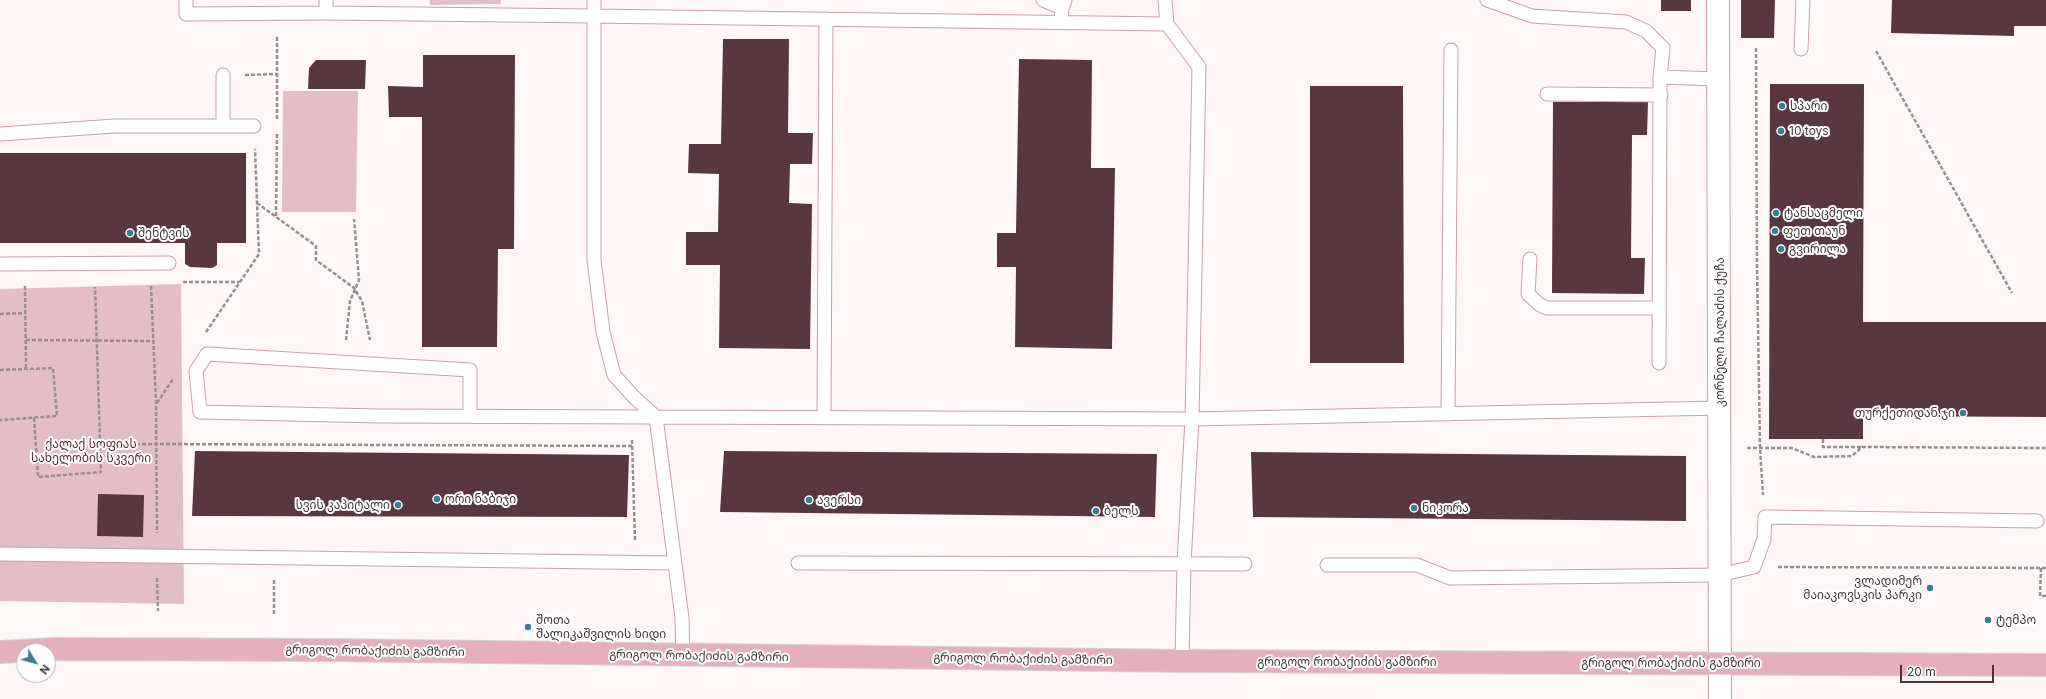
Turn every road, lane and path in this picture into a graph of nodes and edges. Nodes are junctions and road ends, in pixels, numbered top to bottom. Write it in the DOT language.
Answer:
graph roads {
  1 [pos="186,0"];
  2 [pos="594,0"];
  3 [pos="1043,0"];
  4 [pos="1165,0"];
  5 [pos="1486,0"];
  6 [pos="1718,0"];
  7 [pos="1803,0"];
  8 [pos="1063,4"];
  9 [pos="326,6"];
  10 [pos="277,13"];
  11 [pos="594,16"];
  12 [pos="826,19"];
  13 [pos="1061,22"];
  14 [pos="1168,24"];
  15 [pos="1756,48"];
  16 [pos="1801,49"];
  17 [pos="1451,50"];
  18 [pos="1876,51"];
  19 [pos="277,74"];
  20 [pos="223,75"];
  21 [pos="1660,77"];
  22 [pos="1718,79"];
  23 [pos="1547,94"];
  24 [pos="1661,96"];
  25 [pos="277,121"];
  26 [pos="223,126"];
  27 [pos="254,126"];
  28 [pos="277,129"];
  29 [pos="0,134"];
  30 [pos="257,202"];
  31 [pos="276,216"];
  32 [pos="354,219"];
  33 [pos="1530,260"];
  34 [pos="169,263"];
  35 [pos="0,264"];
  36 [pos="25,264"];
  37 [pos="94,264"];
  38 [pos="150,264"];
  39 [pos="180,282"];
  40 [pos="239,282"];
  41 [pos="354,288"];
  42 [pos="2012,292"];
  43 [pos="1659,308"];
  44 [pos="26,313"];
  45 [pos="0,314"];
  46 [pos="202,337"];
  47 [pos="26,340"];
  48 [pos="97,341"];
  49 [pos="153,341"];
  50 [pos="344,363"];
  51 [pos="1659,363"];
  52 [pos="374,365"];
  53 [pos="26,369"];
  54 [pos="0,370"];
  55 [pos="177,373"];
  56 [pos="156,404"];
  57 [pos="1720,408"];
  58 [pos="1448,414"];
  59 [pos="470,416"];
  60 [pos="632,417"];
  61 [pos="824,417"];
  62 [pos="34,418"];
  63 [pos="656,418"];
  64 [pos="1192,419"];
  65 [pos="0,420"];
  66 [pos="1823,439"];
  67 [pos="157,444"];
  68 [pos="100,445"];
  69 [pos="633,446"];
  70 [pos="1862,447"];
  71 [pos="1721,448"];
  72 [pos="1760,448"];
  73 [pos="2046,448"];
  74 [pos="1765,517"];
  75 [pos="2037,521"];
  76 [pos="0,554"];
  77 [pos="157,556"];
  78 [pos="273,558"];
  79 [pos="635,563"];
  80 [pos="675,563"];
  81 [pos="798,563"];
  82 [pos="1184,563"];
  83 [pos="1245,564"];
  84 [pos="1327,565"];
  85 [pos="1754,567"];
  86 [pos="2041,568"];
  87 [pos="2046,568"];
  88 [pos="1719,574"];
  89 [pos="2046,596"];
  90 [pos="158,611"];
  91 [pos="274,614"];
  92 [pos="0,635"];
  93 [pos="29,643"];
  94 [pos="56,650"];
  95 [pos="16,651"];
  96 [pos="0,652"];
  97 [pos="683,656"];
  98 [pos="1182,661"];
  99 [pos="1721,663"];
  100 [pos="2046,665"];
  101 [pos="1720,699"];
  1 -- 10 [label="lane"];
  2 -- 11 [label="lane"];
  3 -- 8 [label="lane"];
  4 -- 14 [label="lane"];
  5 -- 21 [label="lane"];
  6 -- 22 [label="street, კორნელი ჩალაძის ქუჩა"];
  7 -- 16 [label="lane"];
  8 -- 13 [label="lane"];
  9 -- 10 [label="lane"];
  9 -- 11 [label="lane"];
  10 -- 19 [label="path"];
  11 -- 12 [label="lane"];
  11 -- 63 [label="lane"];
  12 -- 13 [label="lane"];
  12 -- 61 [label="lane"];
  13 -- 14 [label="lane"];
  14 -- 64 [label="lane"];
  15 -- 72 [label="path"];
  17 -- 58 [label="lane"];
  18 -- 42 [label="path"];
  19 -- 20 [label="path"];
  19 -- 25 [label="path"];
  20 -- 26 [label="lane"];
  21 -- 22 [label="lane"];
  21 -- 24 [label="lane"];
  22 -- 57 [label="street, კორნელი ჩალაძის ქუჩა"];
  23 -- 24 [label="lane"];
  24 -- 43 [label="lane"];
  26 -- 27 [label="lane"];
  26 -- 29 [label="lane"];
  27 -- 30 [label="path"];
  28 -- 31 [label="path"];
  30 -- 31 [label="path"];
  30 -- 40 [label="path"];
  31 -- 41 [label="path"];
  32 -- 41 [label="path"];
  33 -- 43 [label="lane"];
  34 -- 38 [label="lane"];
  35 -- 36 [label="lane"];
  36 -- 37 [label="lane"];
  36 -- 44 [label="path"];
  37 -- 38 [label="lane"];
  37 -- 48 [label="path"];
  38 -- 49 [label="path"];
  39 -- 40 [label="path"];
  40 -- 46 [label="path"];
  41 -- 50 [label="path"];
  41 -- 52 [label="path"];
  43 -- 51 [label="lane"];
  44 -- 45 [label="path"];
  44 -- 47 [label="path"];
  47 -- 48 [label="path"];
  47 -- 53 [label="path"];
  48 -- 49 [label="path"];
  48 -- 68 [label="path"];
  49 -- 56 [label="path"];
  50 -- 52 [label="lane"];
  50 -- 59 [label="lane"];
  52 -- 59 [label="lane"];
  53 -- 54 [label="path"];
  53 -- 62 [label="path"];
  55 -- 56 [label="path"];
  56 -- 67 [label="path"];
  57 -- 58 [label="lane"];
  57 -- 71 [label="street, კორნელი ჩალაძის ქუჩა"];
  58 -- 64 [label="lane"];
  59 -- 60 [label="lane"];
  60 -- 63 [label="lane"];
  60 -- 69 [label="path"];
  61 -- 63 [label="lane"];
  61 -- 64 [label="lane"];
  62 -- 65 [label="path"];
  62 -- 68 [label="path"];
  63 -- 80 [label="lane"];
  64 -- 82 [label="lane"];
  66 -- 70 [label="path"];
  67 -- 68 [label="path"];
  67 -- 69 [label="path"];
  67 -- 77 [label="path"];
  69 -- 79 [label="path"];
  70 -- 72 [label="path"];
  70 -- 73 [label="path"];
  71 -- 72 [label="path"];
  71 -- 88 [label="street, კორნელი ჩალაძის ქუჩა"];
  72 -- 74 [label="path"];
  74 -- 75 [label="lane"];
  74 -- 85 [label="lane"];
  76 -- 77 [label="lane"];
  77 -- 78 [label="lane"];
  77 -- 90 [label="path"];
  78 -- 79 [label="lane"];
  78 -- 91 [label="path"];
  79 -- 80 [label="lane"];
  80 -- 97 [label="lane"];
  81 -- 82 [label="lane"];
  82 -- 83 [label="lane"];
  82 -- 98 [label="lane"];
  84 -- 88 [label="lane"];
  85 -- 86 [label="path"];
  85 -- 88 [label="lane"];
  86 -- 87 [label="path"];
  86 -- 89 [label="path"];
  88 -- 99 [label="street, კორნელი ჩალაძის ქუჩა"];
  92 -- 93 [label="main road"];
  94 -- 97 [label="main road, გრიგოლ რობაქიძის გამზირი"];
  95 -- 96 [label="main road, გრიგოლ რობაქიძის გამზირი"];
  97 -- 98 [label="main road, გრიგოლ რობაქიძის გამზირი"];
  98 -- 99 [label="main road, გრიგოლ რობაქიძის გამზირი"];
  99 -- 100 [label="main road, გრიგოლ რობაქიძის გამზირი"];
  99 -- 101 [label="street, კორნელი ჩალაძის ქუჩა"];
}
